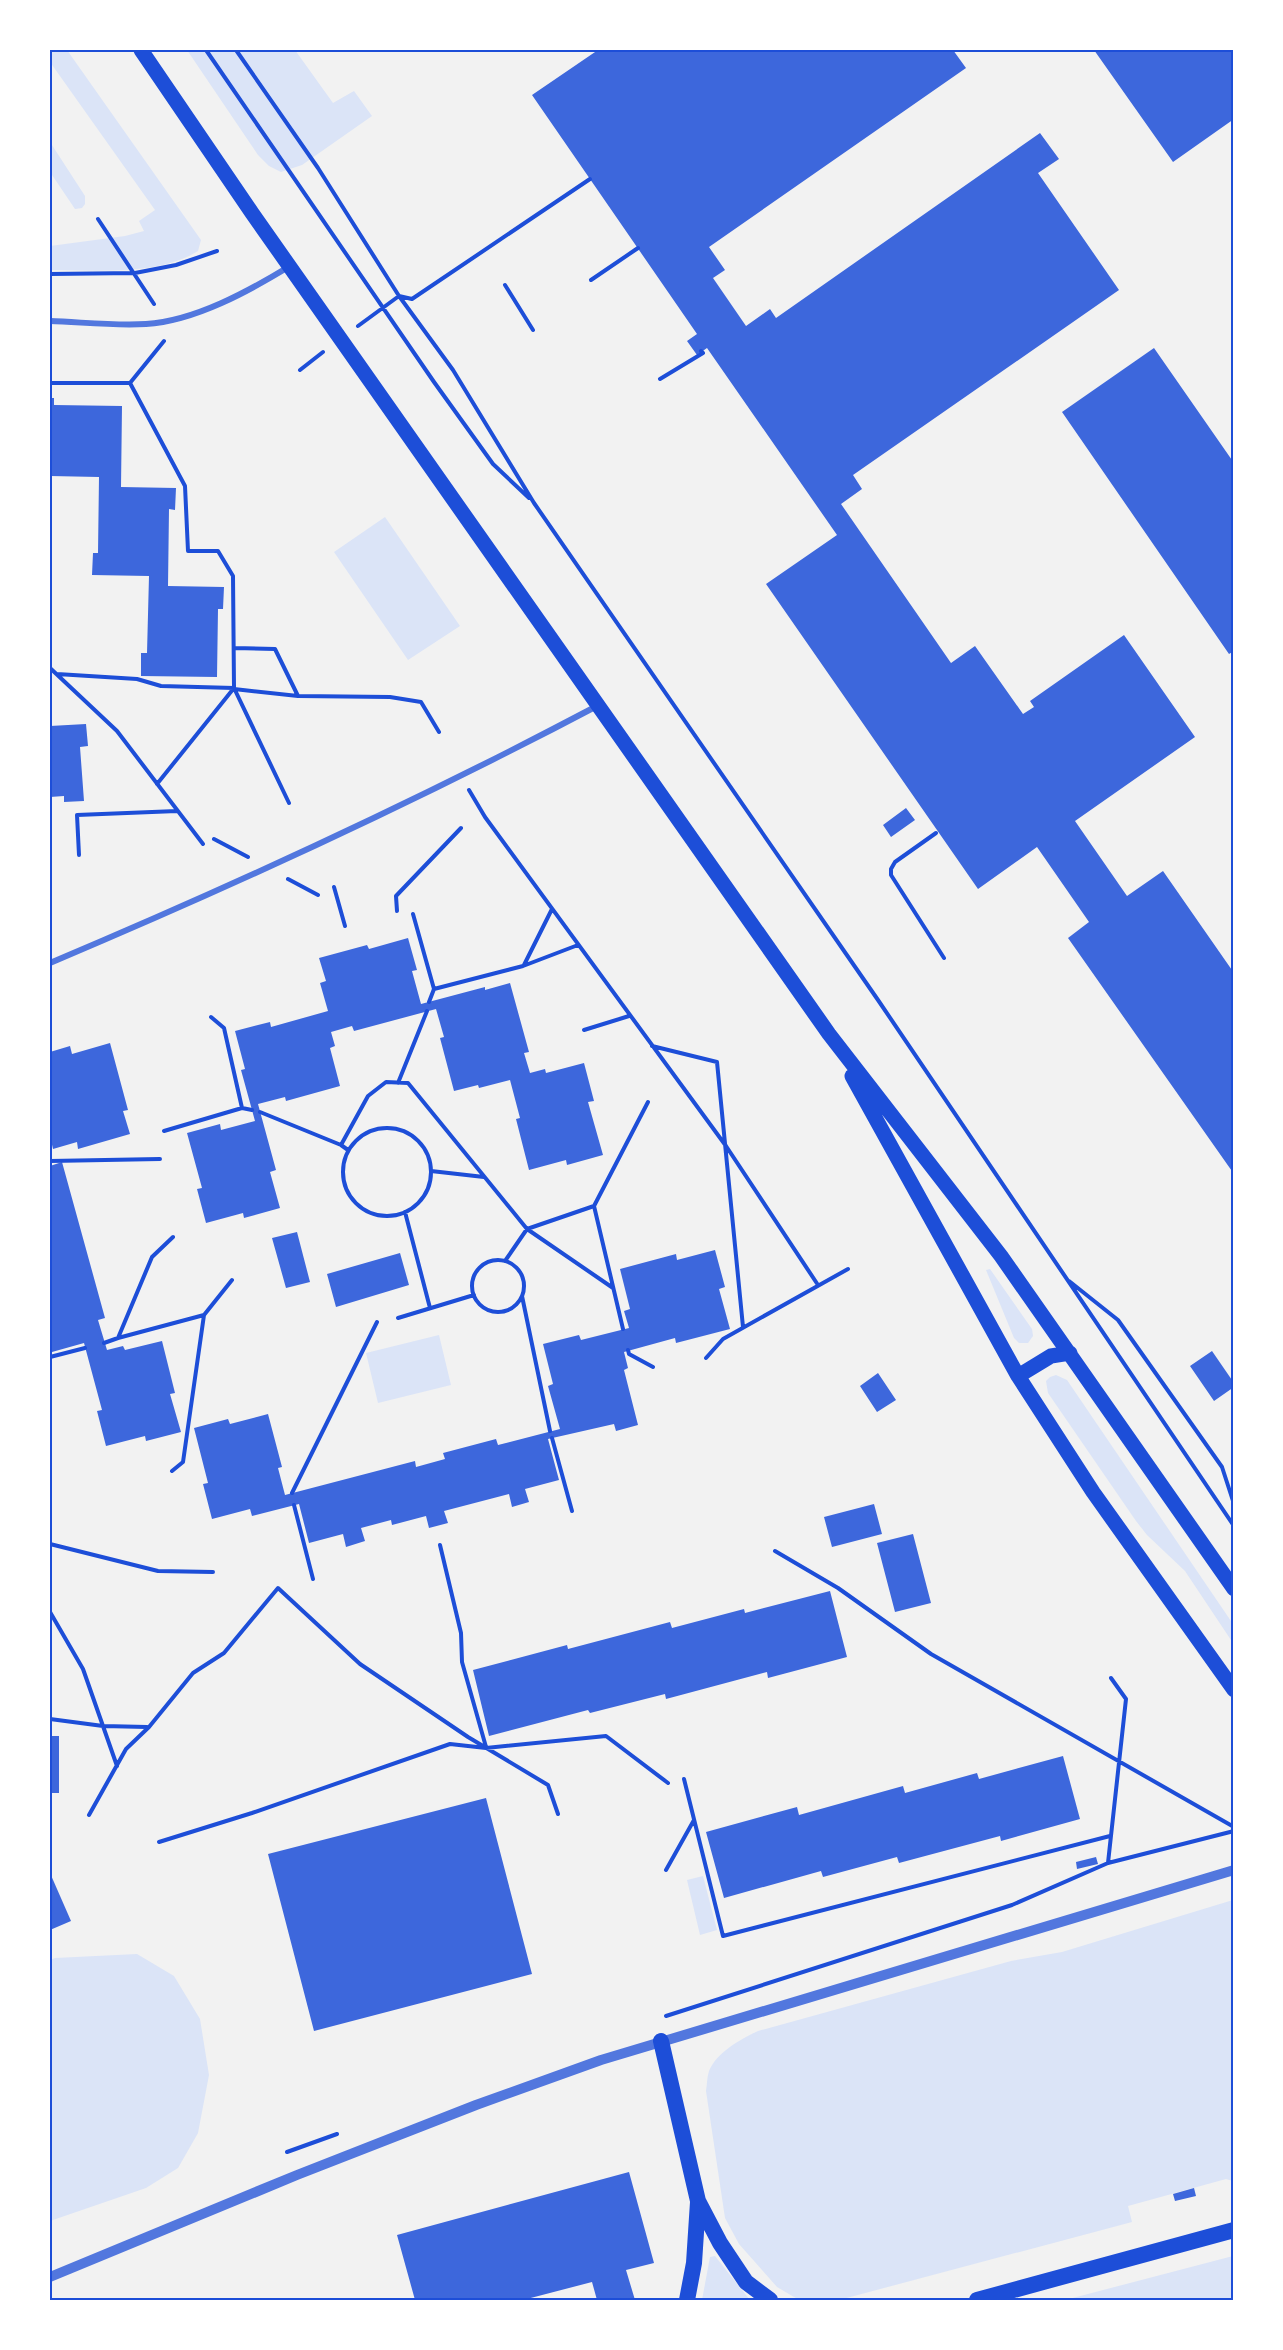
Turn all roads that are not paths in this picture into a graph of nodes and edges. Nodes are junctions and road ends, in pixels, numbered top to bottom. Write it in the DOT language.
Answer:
graph roads {
  1 [pos="141,50"];
  2 [pos="290,266"];
  3 [pos="50,321"];
  4 [pos="599,705"];
  5 [pos="50,963"];
  6 [pos="829,1034"];
  7 [pos="1070,1353"];
  8 [pos="1018,1376"];
  9 [pos="1233,1589"];
  10 [pos="1233,1690"];
  11 [pos="1233,1869"];
  12 [pos="661,2041"];
  13 [pos="698,2201"];
  14 [pos="1233,2230"];
  15 [pos="50,2277"];
  16 [pos="687,2301"];
  17 [pos="770,2301"];
  18 [pos="977,2301"];
  1 -- 2 [label="main road"];
  2 -- 3 [label="street"];
  2 -- 4 [label="main road"];
  4 -- 5 [label="street"];
  4 -- 6 [label="main road"];
  6 -- 7 [label="main road"];
  6 -- 8 [label="main road"];
  7 -- 8 [label="main road"];
  7 -- 9 [label="main road"];
  8 -- 10 [label="main road"];
  11 -- 12 [label="street"];
  12 -- 13 [label="highway"];
  12 -- 15 [label="street"];
  13 -- 16 [label="highway"];
  13 -- 17 [label="highway"];
  14 -- 18 [label="highway"];
}
